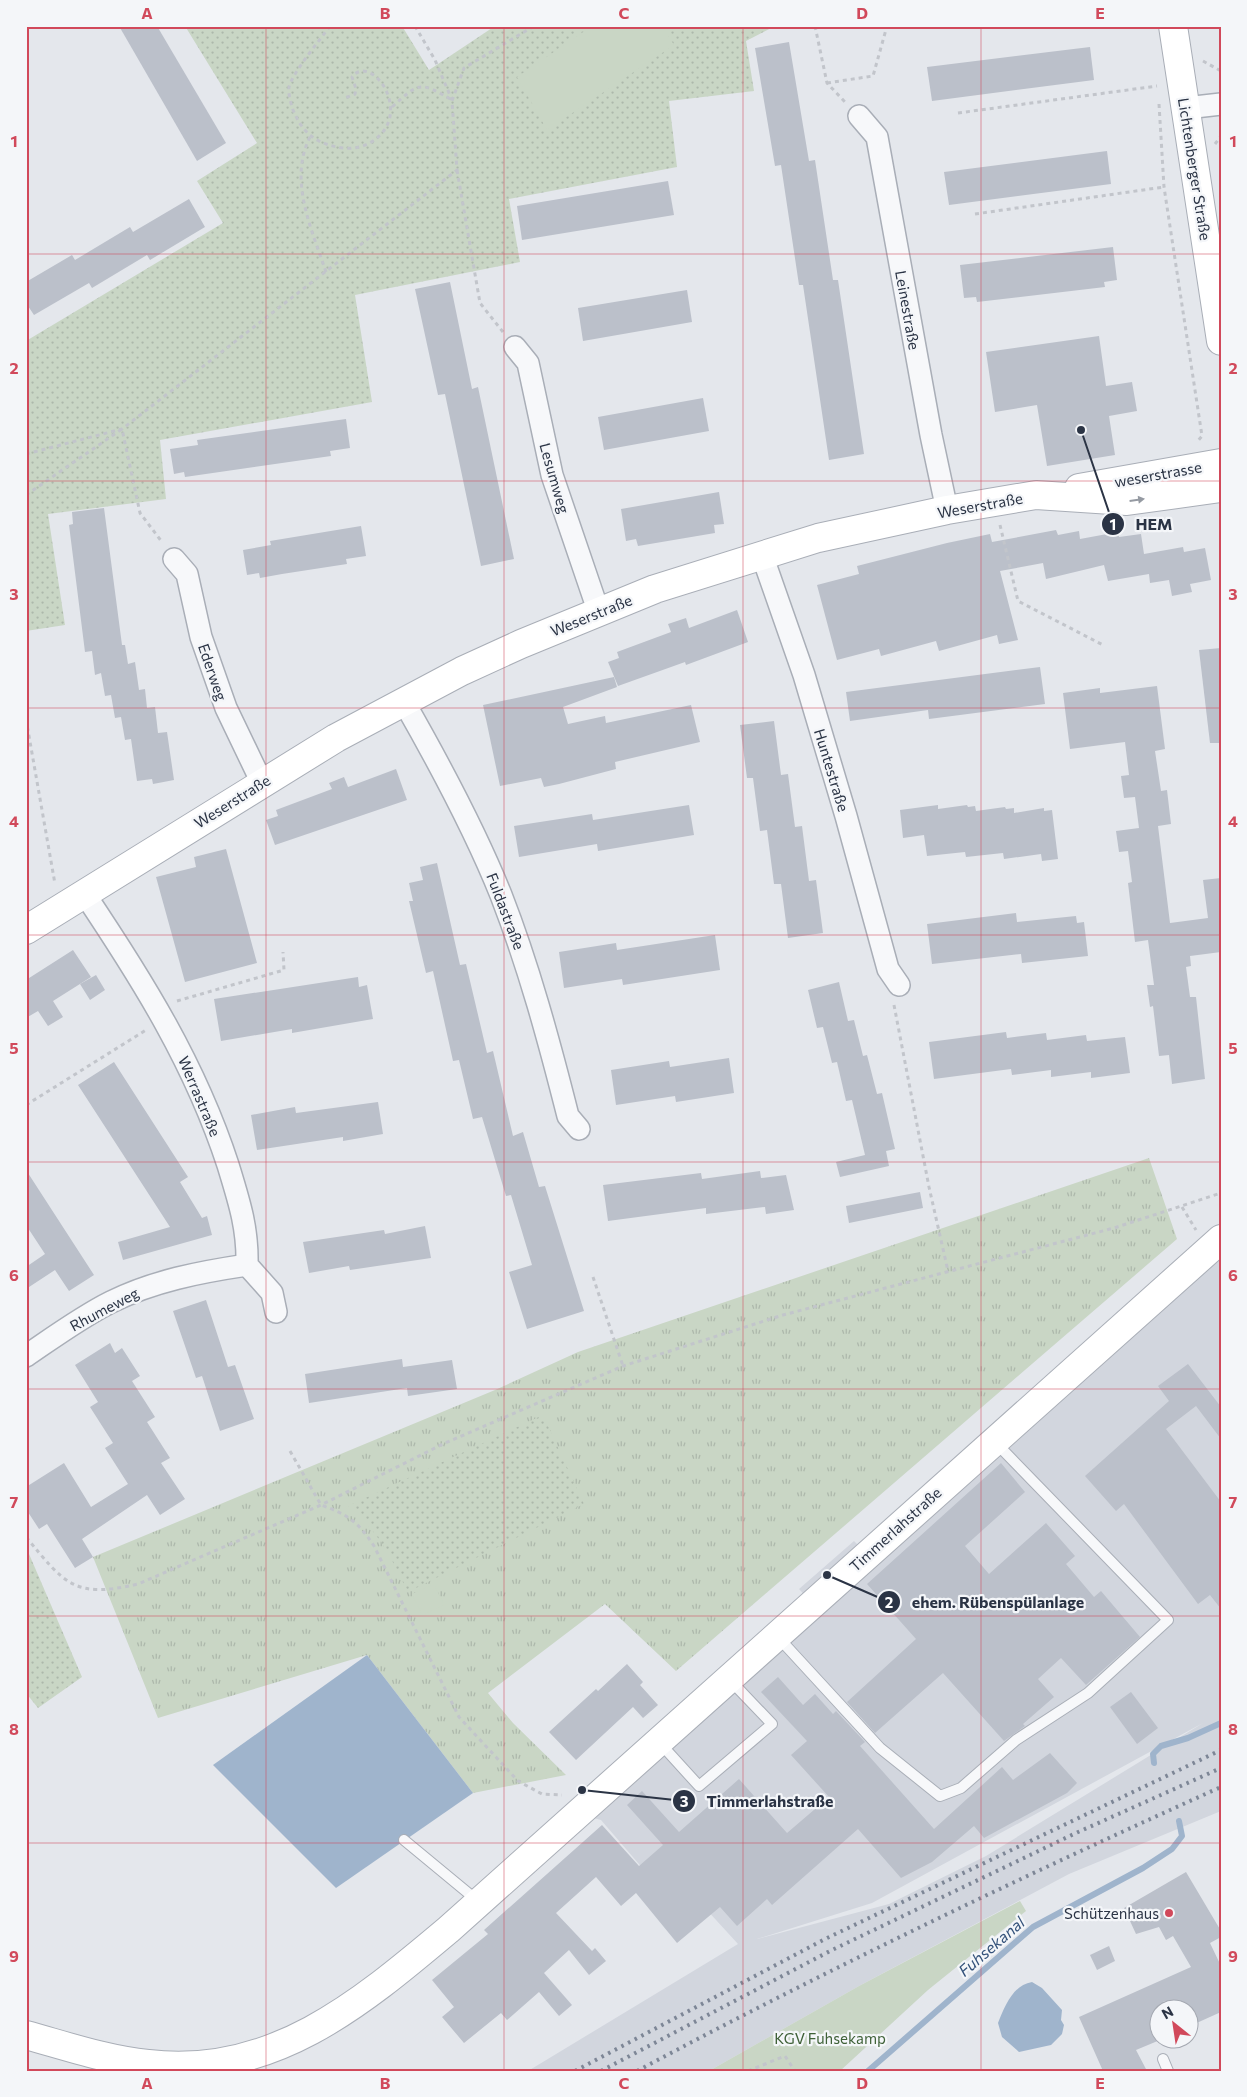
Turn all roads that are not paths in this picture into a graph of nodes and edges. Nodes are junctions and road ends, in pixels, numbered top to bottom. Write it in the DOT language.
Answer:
graph roads {
  1 [pos="1173,26"];
  2 [pos="1221,104"];
  3 [pos="1186,108"];
  4 [pos="859,116"];
  5 [pos="1221,341"];
  6 [pos="515,347"];
  7 [pos="1221,463"];
  8 [pos="1221,488"];
  9 [pos="1036,495"];
  10 [pos="947,510"];
  11 [pos="762,555"];
  12 [pos="174,559"];
  13 [pos="598,610"];
  14 [pos="404,702"];
  15 [pos="262,783"];
  16 [pos="84,893"];
  17 [pos="26,930"];
  18 [pos="899,985"];
  19 [pos="579,1129"];
  20 [pos="1221,1238"];
  21 [pos="248,1265"];
  22 [pos="276,1312"];
  23 [pos="26,1356"];
  24 [pos="993,1441"];
  25 [pos="777,1636"];
  26 [pos="729,1678"];
  27 [pos="659,1742"];
  28 [pos="404,1840"];
  29 [pos="479,1902"];
  30 [pos="26,2035"];
  31 [pos="1163,2059"];
  32 [pos="1168,2071"];
  1 -- 3 [label="street, Lichtenberger Straße"];
  2 -- 3 [label="street"];
  3 -- 5 [label="street, Lichtenberger Straße"];
  4 -- 10 [label="street, Leinestraße"];
  6 -- 13 [label="street, Lesumweg"];
  7 -- 9 [label="street, weserstrasse"];
  9 -- 8 [label="street, Weserstraße, one-way"];
  9 -- 10 [label="street, Weserstraße"];
  10 -- 11 [label="street, Weserstraße"];
  11 -- 13 [label="street, Weserstraße"];
  11 -- 18 [label="street, Huntestraße"];
  12 -- 15 [label="street, Ederweg"];
  13 -- 14 [label="street, Weserstraße"];
  14 -- 15 [label="street, Weserstraße"];
  14 -- 19 [label="street, Fuldastraße"];
  15 -- 16 [label="street, Weserstraße"];
  16 -- 17 [label="street, Weserstraße"];
  16 -- 21 [label="street, Werrastraße"];
  20 -- 24 [label="street, Timmerlahstraße"];
  21 -- 22 [label="street"];
  21 -- 23 [label="street, Rhumeweg"];
  24 -- 25 [label="street, Timmerlahstraße"];
  24 -- 25 [label="lane"];
  25 -- 26 [label="street, Timmerlahstraße"];
  26 -- 27 [label="street, Timmerlahstraße"];
  26 -- 27 [label="lane"];
  27 -- 29 [label="street, Timmerlahstraße"];
  28 -- 29 [label="lane"];
  29 -- 30 [label="street, Timmerlahstraße"];
  31 -- 32 [label="lane"];
}
